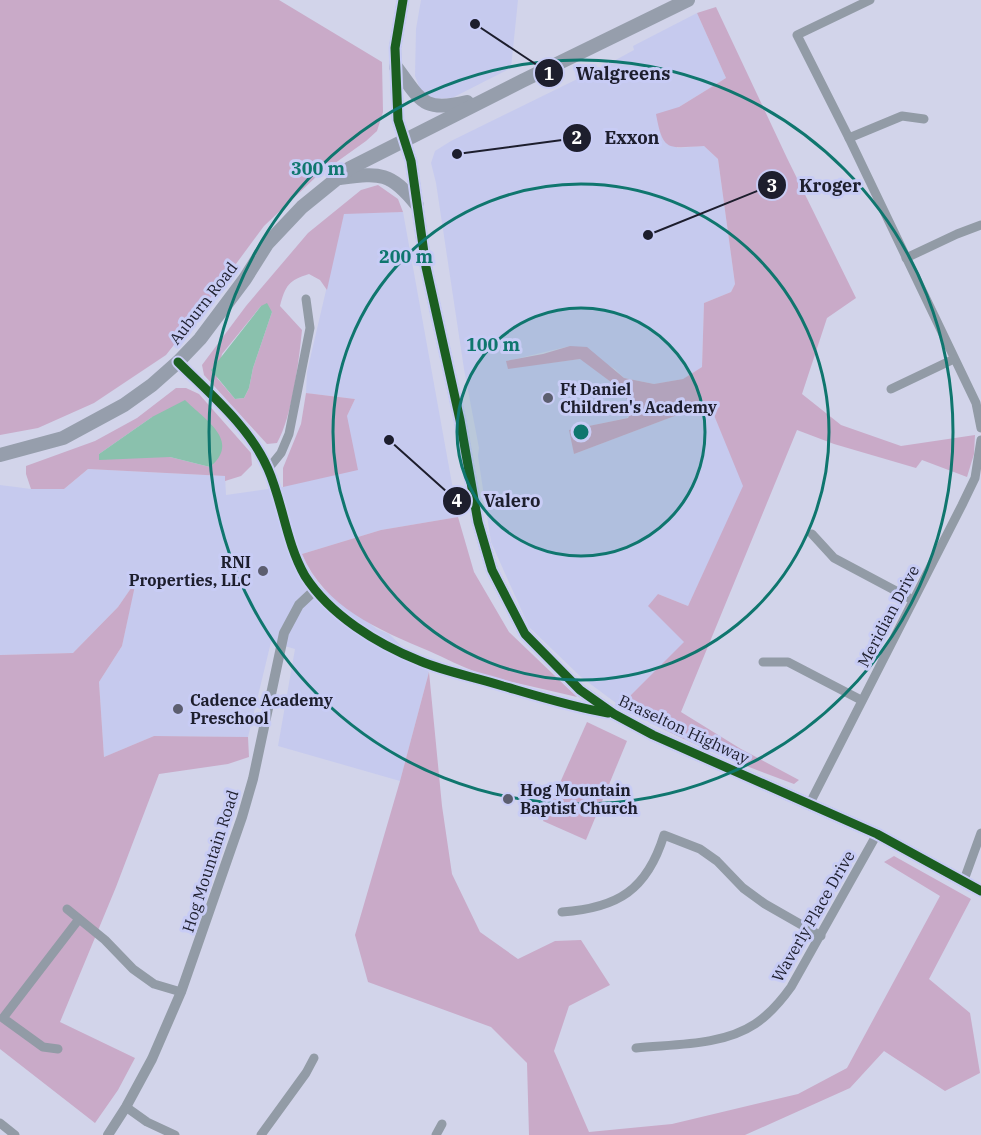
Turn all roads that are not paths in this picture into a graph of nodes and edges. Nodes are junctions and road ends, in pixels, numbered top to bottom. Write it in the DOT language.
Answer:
graph roads {
  1 [pos="403,0"];
  2 [pos="688,0"];
  3 [pos="870,0"];
  4 [pos="396,67"];
  5 [pos="489,97"];
  6 [pos="924,119"];
  7 [pos="849,138"];
  8 [pos="404,140"];
  9 [pos="339,178"];
  10 [pos="417,205"];
  11 [pos="981,225"];
  12 [pos="906,258"];
  13 [pos="306,299"];
  14 [pos="954,358"];
  15 [pos="178,362"];
  16 [pos="891,389"];
  17 [pos="981,428"];
  18 [pos="981,440"];
  19 [pos="0,455"];
  20 [pos="268,469"];
  21 [pos="812,534"];
  22 [pos="315,590"];
  23 [pos="913,600"];
  24 [pos="763,662"];
  25 [pos="861,700"];
  26 [pos="614,714"];
  27 [pos="810,803"];
  28 [pos="981,833"];
  29 [pos="877,834"];
  30 [pos="964,880"];
  31 [pos="981,891"];
  32 [pos="67,909"];
  33 [pos="562,912"];
  34 [pos="79,919"];
  35 [pos="821,936"];
  36 [pos="181,992"];
  37 [pos="58,1048"];
  38 [pos="636,1048"];
  39 [pos="314,1058"];
  40 [pos="126,1107"];
  41 [pos="0,1123"];
  42 [pos="442,1124"];
  43 [pos="15,1135"];
  44 [pos="108,1135"];
  45 [pos="175,1135"];
  46 [pos="261,1135"];
  47 [pos="436,1135"];
  1 -- 4 [label="main road, Braselton Highway"];
  2 -- 5 [label="main road"];
  3 -- 7 [label="street"];
  4 -- 5 [label="main road"];
  4 -- 8 [label="main road, Braselton Highway"];
  5 -- 8 [label="main road, Auburn Road"];
  6 -- 7 [label="street"];
  7 -- 12 [label="street"];
  8 -- 9 [label="main road, Auburn Road"];
  8 -- 10 [label="main road, Braselton Highway"];
  9 -- 10 [label="main road"];
  9 -- 15 [label="main road, Auburn Road"];
  10 -- 26 [label="main road, Braselton Highway"];
  11 -- 12 [label="street"];
  12 -- 14 [label="street"];
  13 -- 20 [label="street"];
  14 -- 16 [label="street"];
  14 -- 17 [label="street"];
  15 -- 19 [label="main road, Auburn Road"];
  15 -- 20 [label="street"];
  18 -- 23 [label="street, Meridian Drive"];
  20 -- 22 [label="street"];
  21 -- 23 [label="street"];
  22 -- 26 [label="street"];
  22 -- 36 [label="street, Hog Mountain Road"];
  23 -- 25 [label="street, Meridian Drive"];
  24 -- 25 [label="street"];
  25 -- 27 [label="street, Meridian Drive"];
  26 -- 27 [label="main road, Braselton Highway"];
  27 -- 29 [label="main road, Braselton Highway"];
  28 -- 30 [label="street"];
  29 -- 30 [label="main road, Braselton Highway"];
  29 -- 35 [label="street, Waverly Place Drive"];
  30 -- 31 [label="main road, Braselton Highway"];
  32 -- 34 [label="street"];
  33 -- 35 [label="street"];
  34 -- 36 [label="street"];
  34 -- 37 [label="street"];
  35 -- 38 [label="street, Waverly Place Drive"];
  36 -- 40 [label="street, Hog Mountain Road"];
  39 -- 46 [label="street"];
  40 -- 44 [label="street, Hog Mountain Road"];
  40 -- 45 [label="street"];
  41 -- 43 [label="street"];
  42 -- 47 [label="street"];
}
